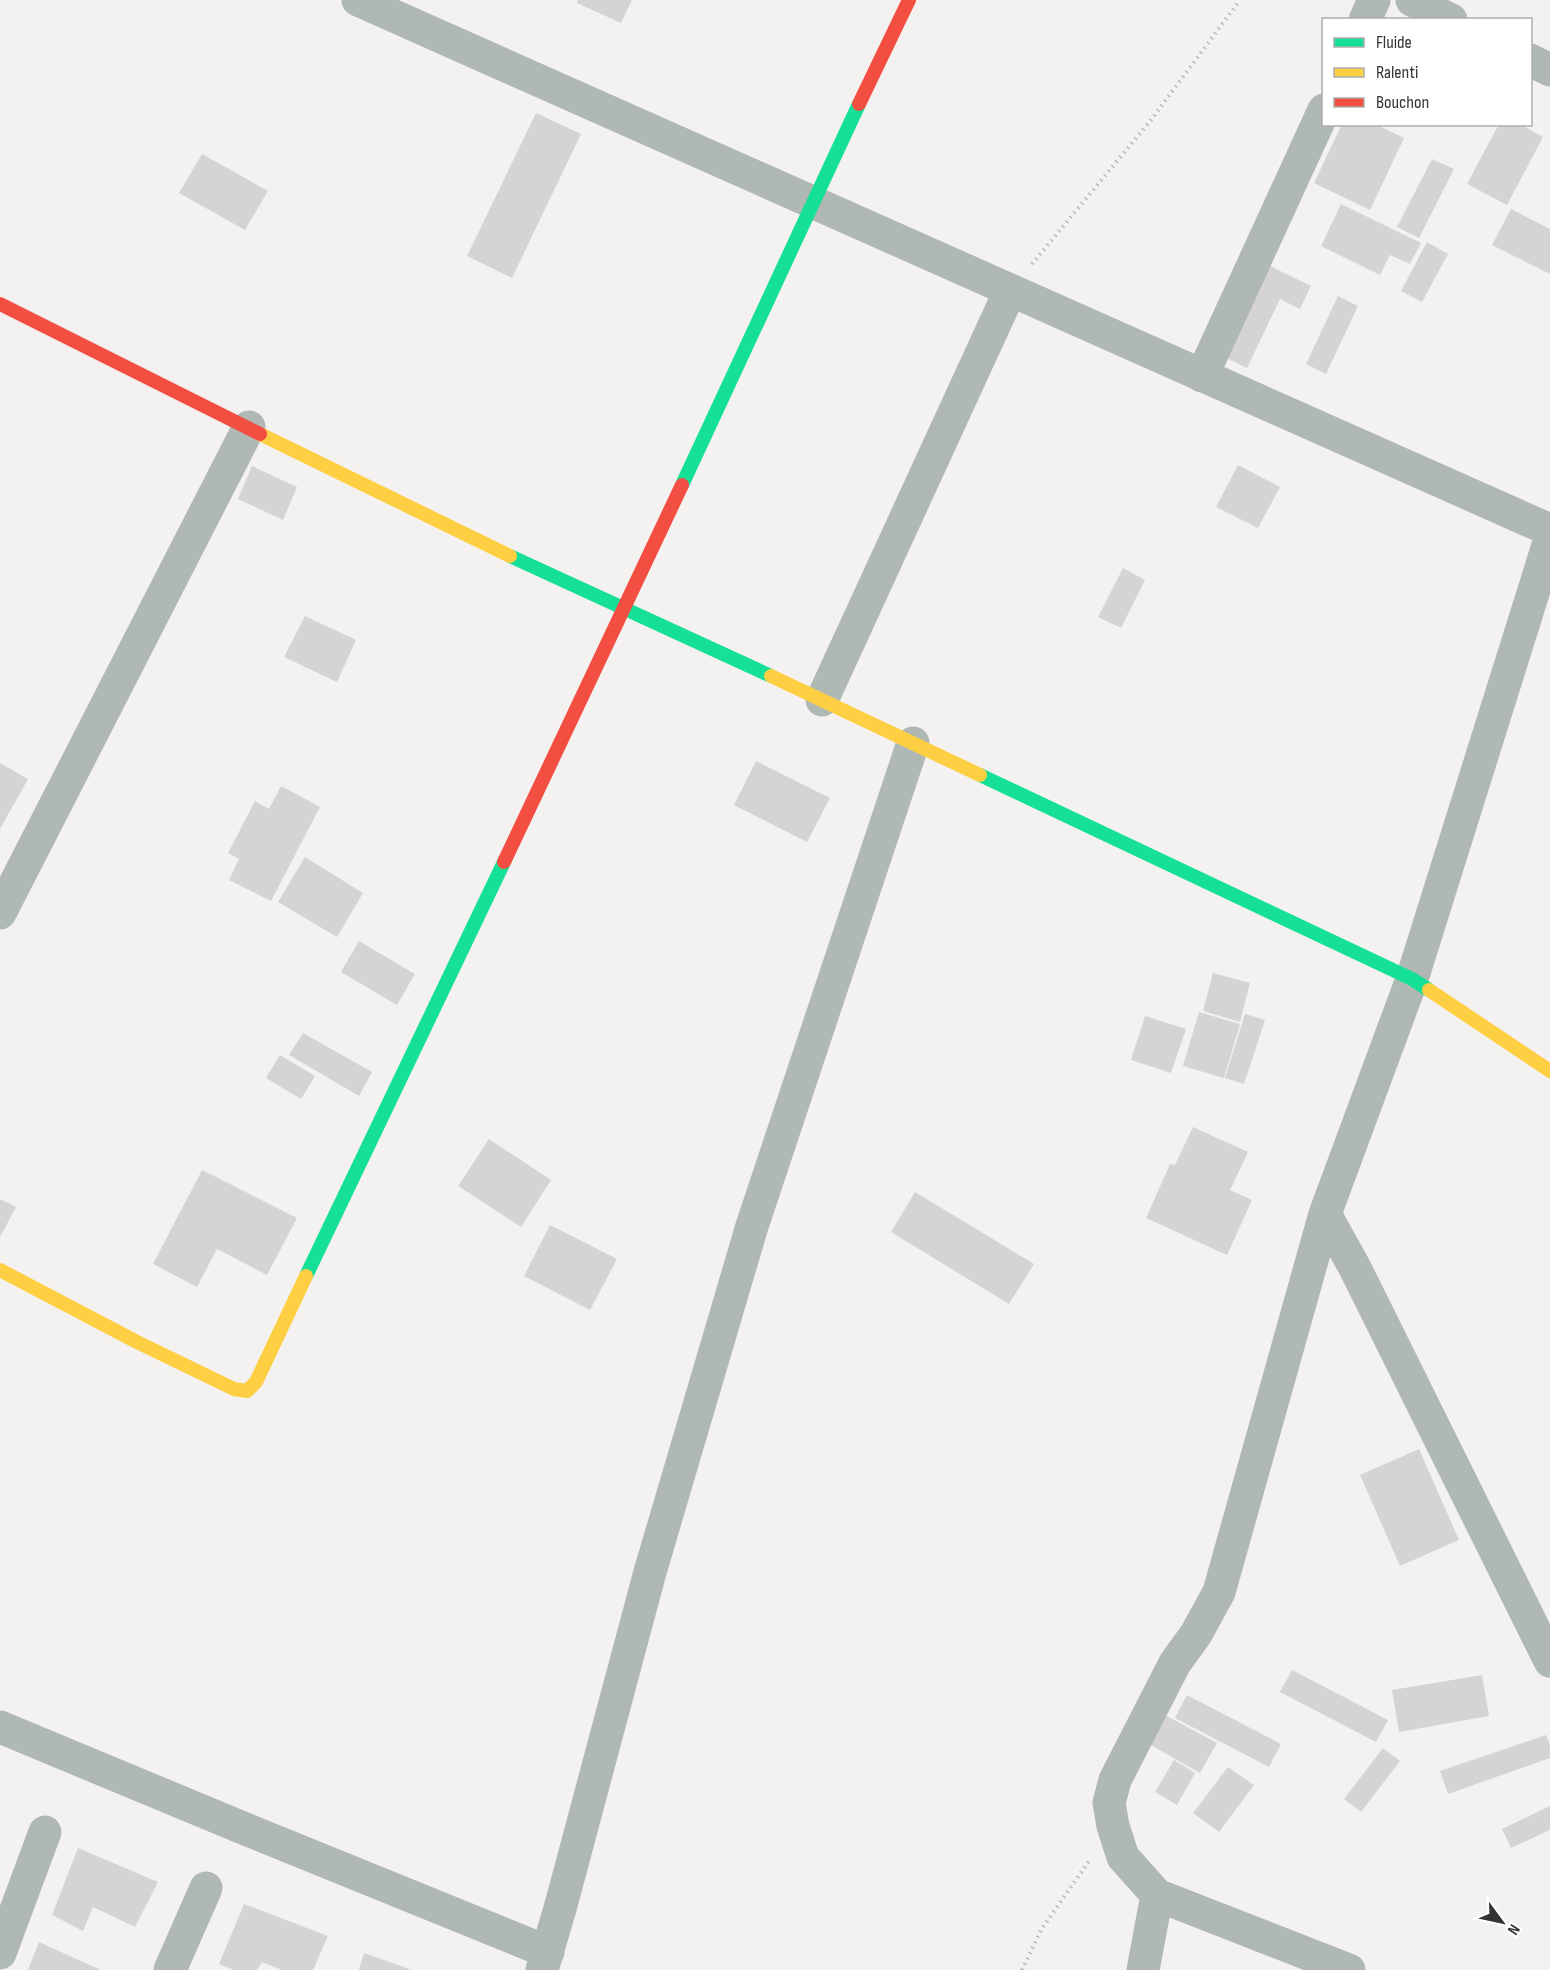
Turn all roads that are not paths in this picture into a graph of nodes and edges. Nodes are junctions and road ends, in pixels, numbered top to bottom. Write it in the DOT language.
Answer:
graph roads {
  1 [pos="358,0"];
  2 [pos="909,0"];
  3 [pos="1374,0"];
  4 [pos="1413,0"];
  5 [pos="1366,18"];
  6 [pos="1447,18"];
  7 [pos="1532,61"];
  8 [pos="1550,70"];
  9 [pos="1322,112"];
  10 [pos="812,203"];
  11 [pos="1010,291"];
  12 [pos="0,304"];
  13 [pos="1202,376"];
  14 [pos="249,426"];
  15 [pos="1550,530"];
  16 [pos="1550,539"];
  17 [pos="625,609"];
  18 [pos="822,700"];
  19 [pos="913,743"];
  20 [pos="0,913"];
  21 [pos="1412,979"];
  22 [pos="1550,1071"];
  23 [pos="1324,1214"];
  24 [pos="0,1270"];
  25 [pos="1550,1661"];
  26 [pos="0,1727"];
  27 [pos="45,1832"];
  28 [pos="206,1888"];
  29 [pos="1156,1895"];
  30 [pos="0,1953"];
  31 [pos="545,1961"];
  32 [pos="170,1970"];
  33 [pos="1143,1970"];
  34 [pos="1349,1970"];
  1 -- 10 [label="street"];
  2 -- 10 [label="street"];
  3 -- 5 [label="street"];
  4 -- 6 [label="street"];
  7 -- 8 [label="street"];
  9 -- 13 [label="street"];
  10 -- 11 [label="street"];
  10 -- 17 [label="street"];
  11 -- 13 [label="street"];
  11 -- 18 [label="street"];
  12 -- 14 [label="street"];
  13 -- 15 [label="street"];
  14 -- 17 [label="street"];
  14 -- 20 [label="street"];
  16 -- 21 [label="street"];
  17 -- 18 [label="street"];
  17 -- 24 [label="street"];
  18 -- 19 [label="street"];
  19 -- 21 [label="street"];
  19 -- 31 [label="street"];
  21 -- 22 [label="street"];
  21 -- 23 [label="street"];
  23 -- 25 [label="street"];
  23 -- 29 [label="street"];
  26 -- 31 [label="street"];
  27 -- 30 [label="street"];
  28 -- 32 [label="street"];
  29 -- 33 [label="street"];
  29 -- 34 [label="street"];
}
